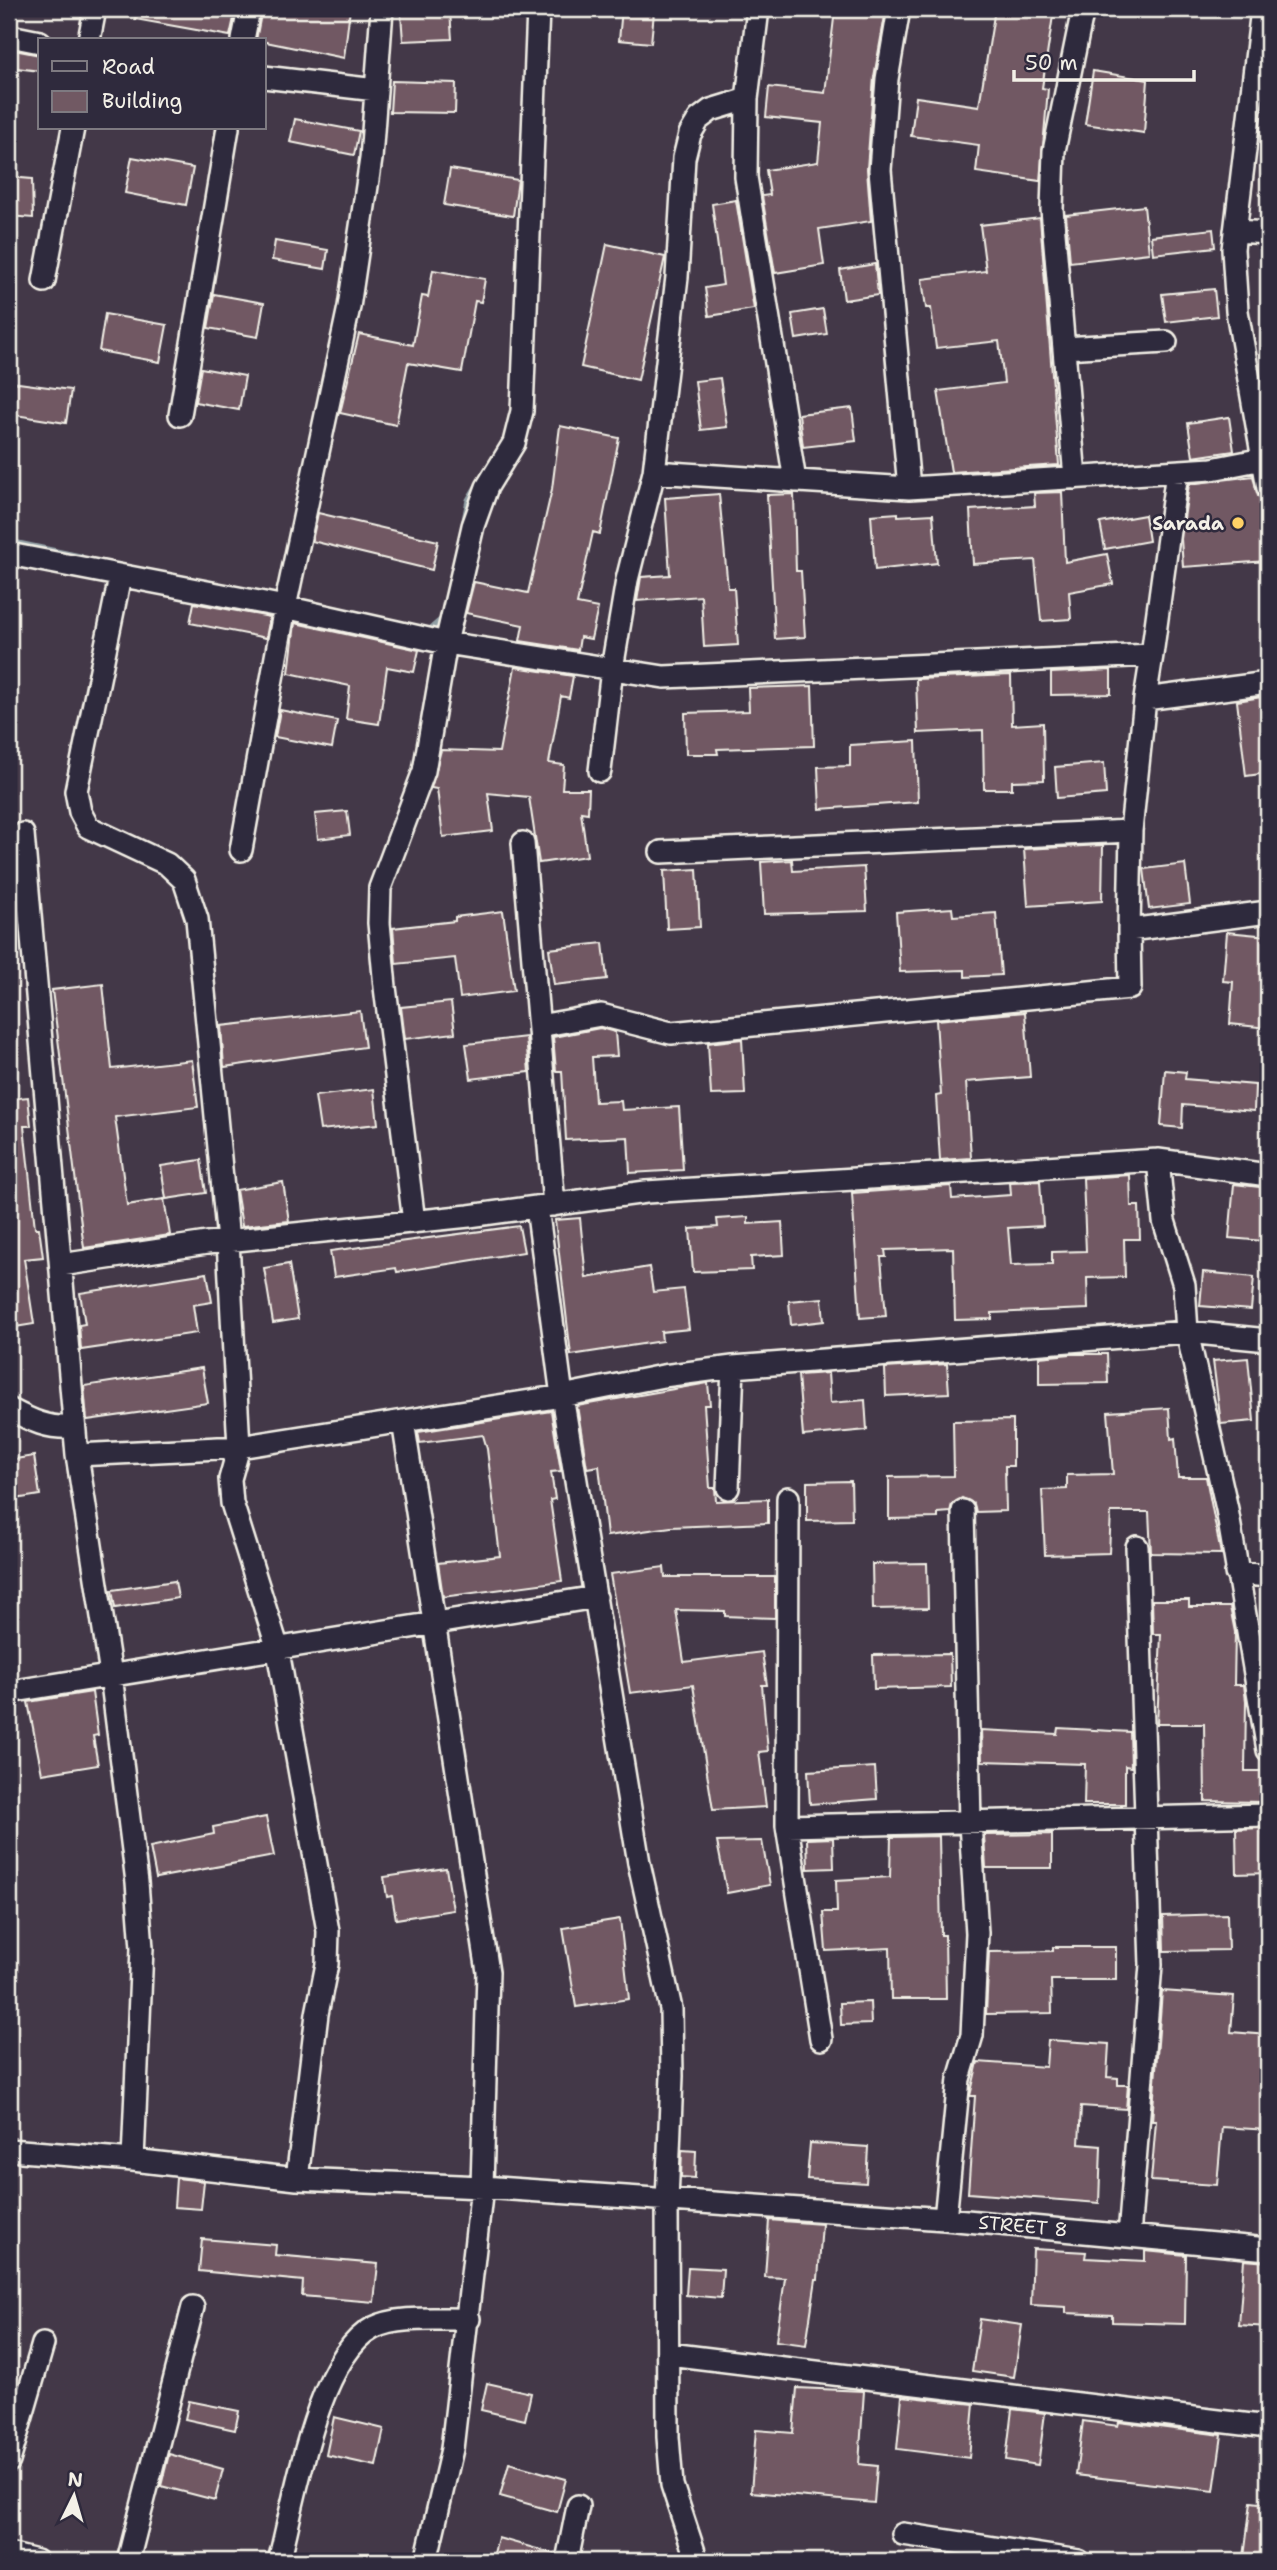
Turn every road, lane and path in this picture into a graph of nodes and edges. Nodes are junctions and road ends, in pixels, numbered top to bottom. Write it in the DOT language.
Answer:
graph roads {
  1 [pos="95,9"];
  2 [pos="249,9"];
  3 [pos="382,9"];
  4 [pos="538,9"];
  5 [pos="758,9"];
  6 [pos="898,9"];
  7 [pos="1083,9"];
  8 [pos="1262,9"];
  9 [pos="10,36"];
  10 [pos="89,38"];
  11 [pos="243,38"];
  12 [pos="38,42"];
  13 [pos="266,77"];
  14 [pos="376,90"];
  15 [pos="747,99"];
  16 [pos="73,130"];
  17 [pos="229,130"];
  18 [pos="1235,231"];
  19 [pos="1268,233"];
  20 [pos="44,281"];
  21 [pos="1166,342"];
  22 [pos="1064,348"];
  23 [pos="180,415"];
  24 [pos="1265,459"];
  25 [pos="654,472"];
  26 [pos="1177,472"];
  27 [pos="1075,478"];
  28 [pos="795,481"];
  29 [pos="909,488"];
  30 [pos="1268,488"];
  31 [pos="9,554"];
  32 [pos="120,577"];
  33 [pos="286,603"];
  34 [pos="446,643"];
  35 [pos="1152,655"];
  36 [pos="612,669"];
  37 [pos="1268,683"];
  38 [pos="1145,699"];
  39 [pos="600,771"];
  40 [pos="1131,831"];
  41 [pos="23,834"];
  42 [pos="523,843"];
  43 [pos="241,850"];
  44 [pos="661,852"];
  45 [pos="1268,912"];
  46 [pos="1129,930"];
  47 [pos="539,1026"];
  48 [pos="1158,1160"];
  49 [pos="1268,1175"];
  50 [pos="545,1206"];
  51 [pos="414,1222"];
  52 [pos="228,1241"];
  53 [pos="61,1265"];
  54 [pos="1187,1332"];
  55 [pos="1268,1340"];
  56 [pos="733,1367"];
  57 [pos="562,1396"];
  58 [pos="9,1409"];
  59 [pos="403,1421"];
  60 [pos="74,1427"];
  61 [pos="239,1447"];
  62 [pos="77,1455"];
  63 [pos="728,1488"];
  64 [pos="788,1498"];
  65 [pos="963,1511"];
  66 [pos="1137,1547"];
  67 [pos="1236,1573"];
  68 [pos="1268,1576"];
  69 [pos="596,1597"];
  70 [pos="432,1624"];
  71 [pos="277,1646"];
  72 [pos="111,1675"];
  73 [pos="9,1692"];
  74 [pos="1268,1750"];
  75 [pos="1268,1815"];
  76 [pos="1144,1820"];
  77 [pos="970,1823"];
  78 [pos="787,1826"];
  79 [pos="821,2039"];
  80 [pos="9,2150"];
  81 [pos="133,2160"];
  82 [pos="297,2179"];
  83 [pos="482,2187"];
  84 [pos="667,2202"];
  85 [pos="945,2219"];
  86 [pos="1129,2236"];
  87 [pos="1268,2249"];
  88 [pos="193,2307"];
  89 [pos="469,2319"];
  90 [pos="43,2344"];
  91 [pos="669,2354"];
  92 [pos="1268,2427"];
  93 [pos="9,2461"];
  94 [pos="578,2506"];
  95 [pos="903,2534"];
  96 [pos="9,2554"];
  97 [pos="37,2561"];
  98 [pos="128,2561"];
  99 [pos="279,2561"];
  100 [pos="426,2561"];
  101 [pos="566,2561"];
  102 [pos="697,2561"];
  103 [pos="1079,2561"];
  1 -- 10 [label="street"];
  2 -- 11 [label="street"];
  3 -- 14 [label="street"];
  4 -- 34 [label="street"];
  5 -- 15 [label="street"];
  6 -- 29 [label="street"];
  7 -- 22 [label="street"];
  8 -- 18 [label="street"];
  9 -- 12 [label="street"];
  13 -- 14 [label="street"];
  14 -- 33 [label="street"];
  15 -- 25 [label="street"];
  15 -- 28 [label="street"];
  16 -- 20 [label="street"];
  17 -- 23 [label="street"];
  18 -- 19 [label="street"];
  18 -- 24 [label="street"];
  21 -- 22 [label="street"];
  22 -- 27 [label="street"];
  24 -- 26 [label="street"];
  24 -- 30 [label="street"];
  25 -- 28 [label="street"];
  25 -- 36 [label="street"];
  26 -- 27 [label="street"];
  26 -- 35 [label="street"];
  27 -- 29 [label="street"];
  28 -- 29 [label="street"];
  31 -- 32 [label="street"];
  32 -- 33 [label="street"];
  32 -- 52 [label="street"];
  33 -- 34 [label="street"];
  33 -- 43 [label="street"];
  34 -- 36 [label="street"];
  34 -- 51 [label="street"];
  35 -- 36 [label="street"];
  35 -- 38 [label="street"];
  36 -- 39 [label="street"];
  37 -- 38 [label="street"];
  38 -- 40 [label="street"];
  40 -- 44 [label="street"];
  40 -- 46 [label="street"];
  41 -- 53 [label="street"];
  42 -- 47 [label="street"];
  45 -- 46 [label="street"];
  46 -- 47 [label="street"];
  47 -- 50 [label="street"];
  48 -- 49 [label="street"];
  48 -- 50 [label="street"];
  48 -- 54 [label="street"];
  50 -- 51 [label="street"];
  50 -- 57 [label="street"];
  51 -- 52 [label="street"];
  52 -- 53 [label="street"];
  52 -- 61 [label="street"];
  53 -- 60 [label="street"];
  54 -- 55 [label="street"];
  54 -- 56 [label="street"];
  54 -- 67 [label="street"];
  56 -- 57 [label="street"];
  56 -- 63 [label="street"];
  57 -- 59 [label="street"];
  57 -- 69 [label="street"];
  58 -- 60 [label="street"];
  59 -- 61 [label="street"];
  59 -- 70 [label="street"];
  60 -- 62 [label="street"];
  61 -- 62 [label="street"];
  61 -- 71 [label="street"];
  62 -- 72 [label="street"];
  64 -- 78 [label="street"];
  65 -- 77 [label="street"];
  66 -- 76 [label="street"];
  67 -- 68 [label="street"];
  67 -- 74 [label="street"];
  69 -- 70 [label="street"];
  69 -- 84 [label="street"];
  70 -- 71 [label="street"];
  70 -- 83 [label="street"];
  71 -- 72 [label="street"];
  71 -- 82 [label="street"];
  72 -- 73 [label="street"];
  72 -- 81 [label="street"];
  75 -- 76 [label="street"];
  76 -- 77 [label="street"];
  76 -- 86 [label="street"];
  77 -- 78 [label="street"];
  77 -- 85 [label="street"];
  78 -- 79 [label="street"];
  80 -- 81 [label="street, STREET 8"];
  81 -- 82 [label="street, STREET 8"];
  82 -- 83 [label="street, STREET 8"];
  83 -- 84 [label="street, STREET 8"];
  83 -- 89 [label="street"];
  84 -- 85 [label="street, STREET 8"];
  84 -- 91 [label="street"];
  85 -- 86 [label="street, STREET 8"];
  86 -- 87 [label="street, STREET 8"];
  88 -- 98 [label="street"];
  89 -- 99 [label="street"];
  89 -- 100 [label="street"];
  90 -- 93 [label="street"];
  91 -- 92 [label="street"];
  91 -- 102 [label="street"];
  94 -- 101 [label="street"];
  95 -- 103 [label="street"];
  96 -- 97 [label="street"];
}
